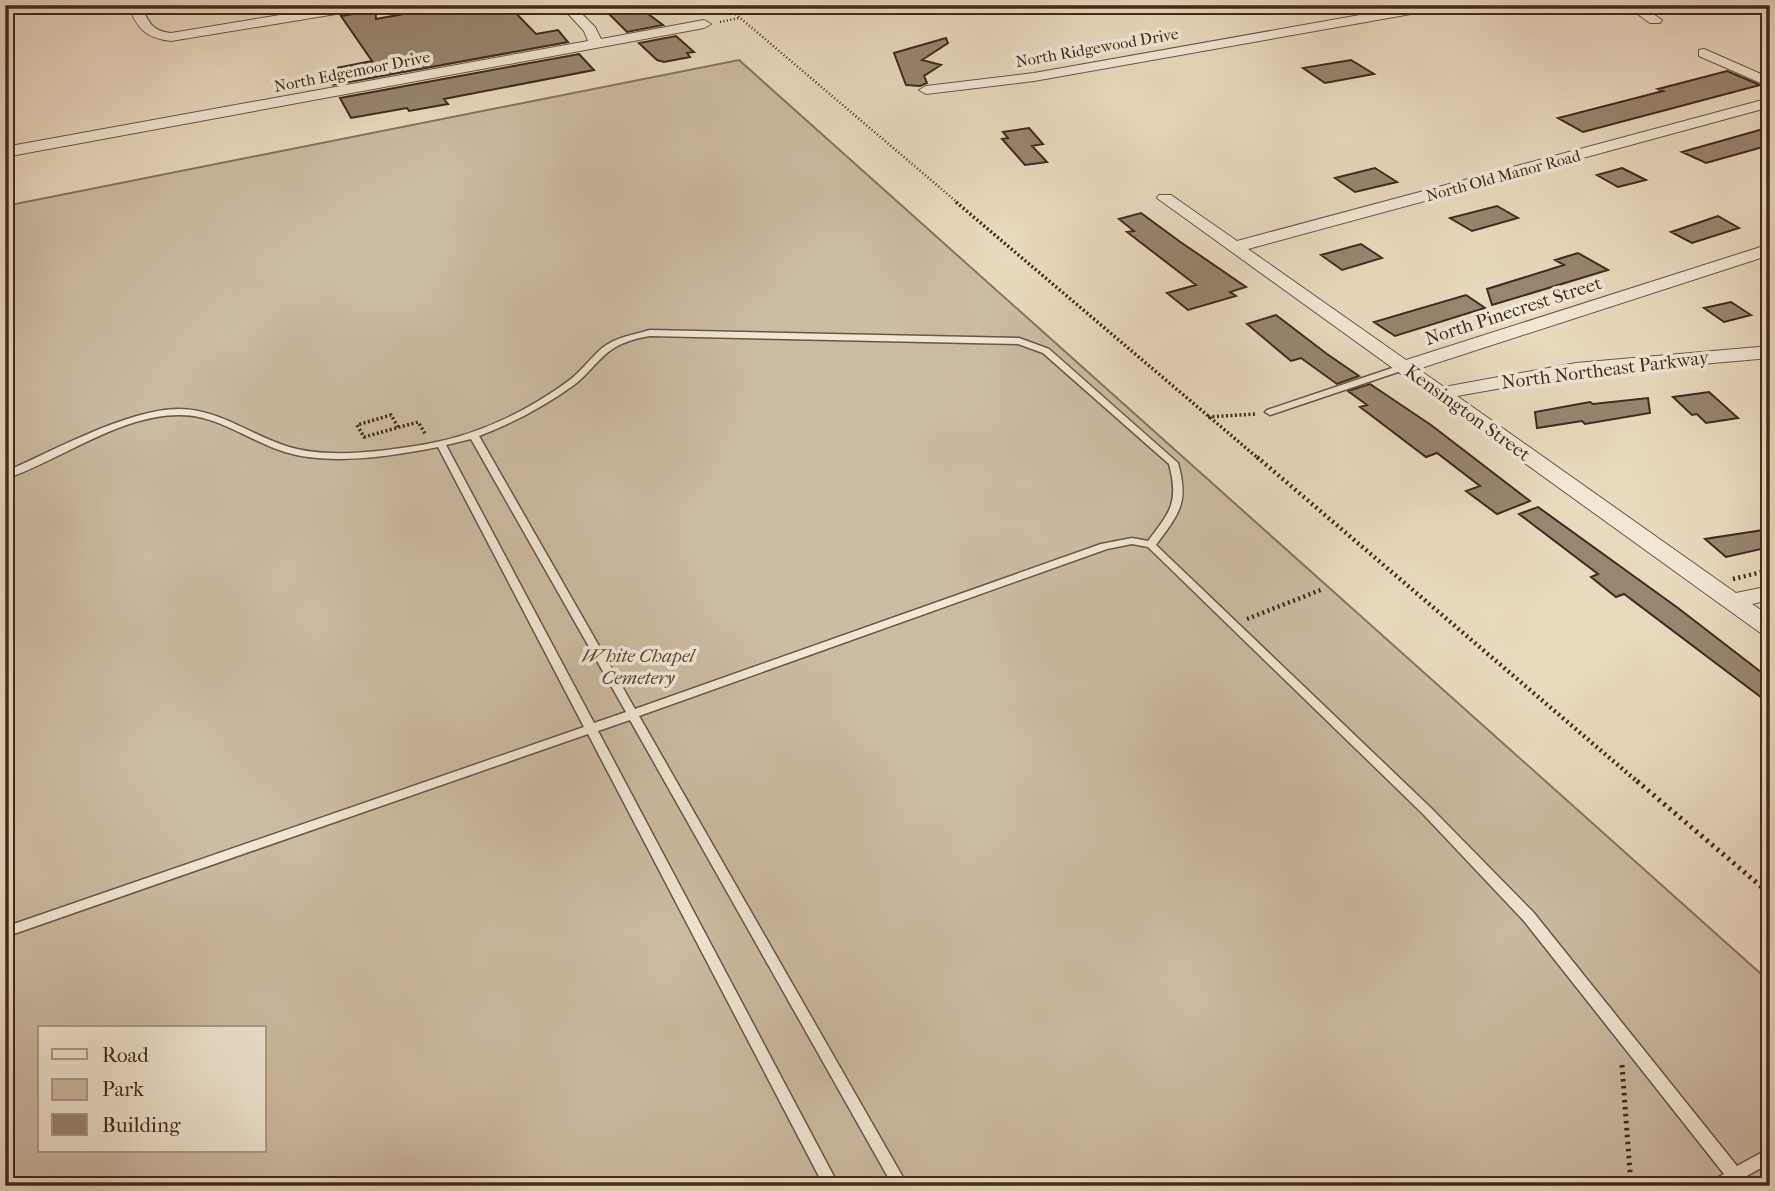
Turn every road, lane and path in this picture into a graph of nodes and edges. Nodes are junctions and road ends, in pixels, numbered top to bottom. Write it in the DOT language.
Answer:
graph roads {
  1 [pos="134,5"];
  2 [pos="366,5"];
  3 [pos="566,5"];
  4 [pos="724,5"];
  5 [pos="1438,5"];
  6 [pos="1631,5"];
  7 [pos="349,7"];
  8 [pos="1655,20"];
  9 [pos="704,24"];
  10 [pos="596,44"];
  11 [pos="1704,53"];
  12 [pos="1770,83"];
  13 [pos="926,90"];
  14 [pos="1770,102"];
  15 [pos="5,152"];
  16 [pos="1164,198"];
  17 [pos="1236,247"];
  18 [pos="1770,249"];
  19 [pos="1770,352"];
  20 [pos="1405,367"];
  21 [pos="1441,393"];
  22 [pos="1270,412"];
  23 [pos="1208,417"];
  24 [pos="398,428"];
  25 [pos="473,434"];
  26 [pos="436,444"];
  27 [pos="5,476"];
  28 [pos="1151,545"];
  29 [pos="1770,570"];
  30 [pos="1323,589"];
  31 [pos="1763,594"];
  32 [pos="1731,601"];
  33 [pos="1233,624"];
  34 [pos="1770,628"];
  35 [pos="633,714"];
  36 [pos="591,729"];
  37 [pos="1770,894"];
  38 [pos="5,933"];
  39 [pos="1622,1034"];
  40 [pos="1770,1154"];
  41 [pos="1739,1180"];
  42 [pos="832,1186"];
  43 [pos="901,1186"];
  44 [pos="1631,1186"];
  45 [pos="1717,1186"];
  1 -- 7 [label="street"];
  2 -- 7 [label="street"];
  3 -- 10 [label="street"];
  4 -- 23 [label="path"];
  5 -- 13 [label="street, North Ridgewood Drive"];
  6 -- 8 [label="street"];
  9 -- 10 [label="street, North Edgemoor Drive"];
  10 -- 15 [label="street, North Edgemoor Drive"];
  11 -- 12 [label="street"];
  14 -- 17 [label="street, North Old Manor Road"];
  16 -- 17 [label="street, Kensington Street"];
  17 -- 20 [label="street, Kensington Street"];
  18 -- 20 [label="street, North Pinecrest Street"];
  19 -- 21 [label="street, North Northeast Parkway"];
  20 -- 21 [label="street, Kensington Street"];
  20 -- 22 [label="lane, North Pinecrest Street"];
  21 -- 32 [label="street, Kensington Street"];
  22 -- 23 [label="path"];
  23 -- 37 [label="path"];
  24 -- 24 [label="path"];
  24 -- 26 [label="path"];
  25 -- 26 [label="lane"];
  25 -- 28 [label="lane"];
  25 -- 35 [label="lane"];
  26 -- 27 [label="lane"];
  26 -- 36 [label="lane"];
  28 -- 33 [label="lane"];
  28 -- 35 [label="lane"];
  29 -- 31 [label="path"];
  30 -- 33 [label="path"];
  31 -- 32 [label="street"];
  32 -- 34 [label="street, Kensington Street"];
  33 -- 39 [label="lane"];
  35 -- 36 [label="lane"];
  35 -- 43 [label="lane"];
  36 -- 38 [label="lane"];
  36 -- 42 [label="lane"];
  39 -- 41 [label="lane"];
  39 -- 44 [label="path"];
  40 -- 41 [label="lane"];
  41 -- 45 [label="lane"];
}
